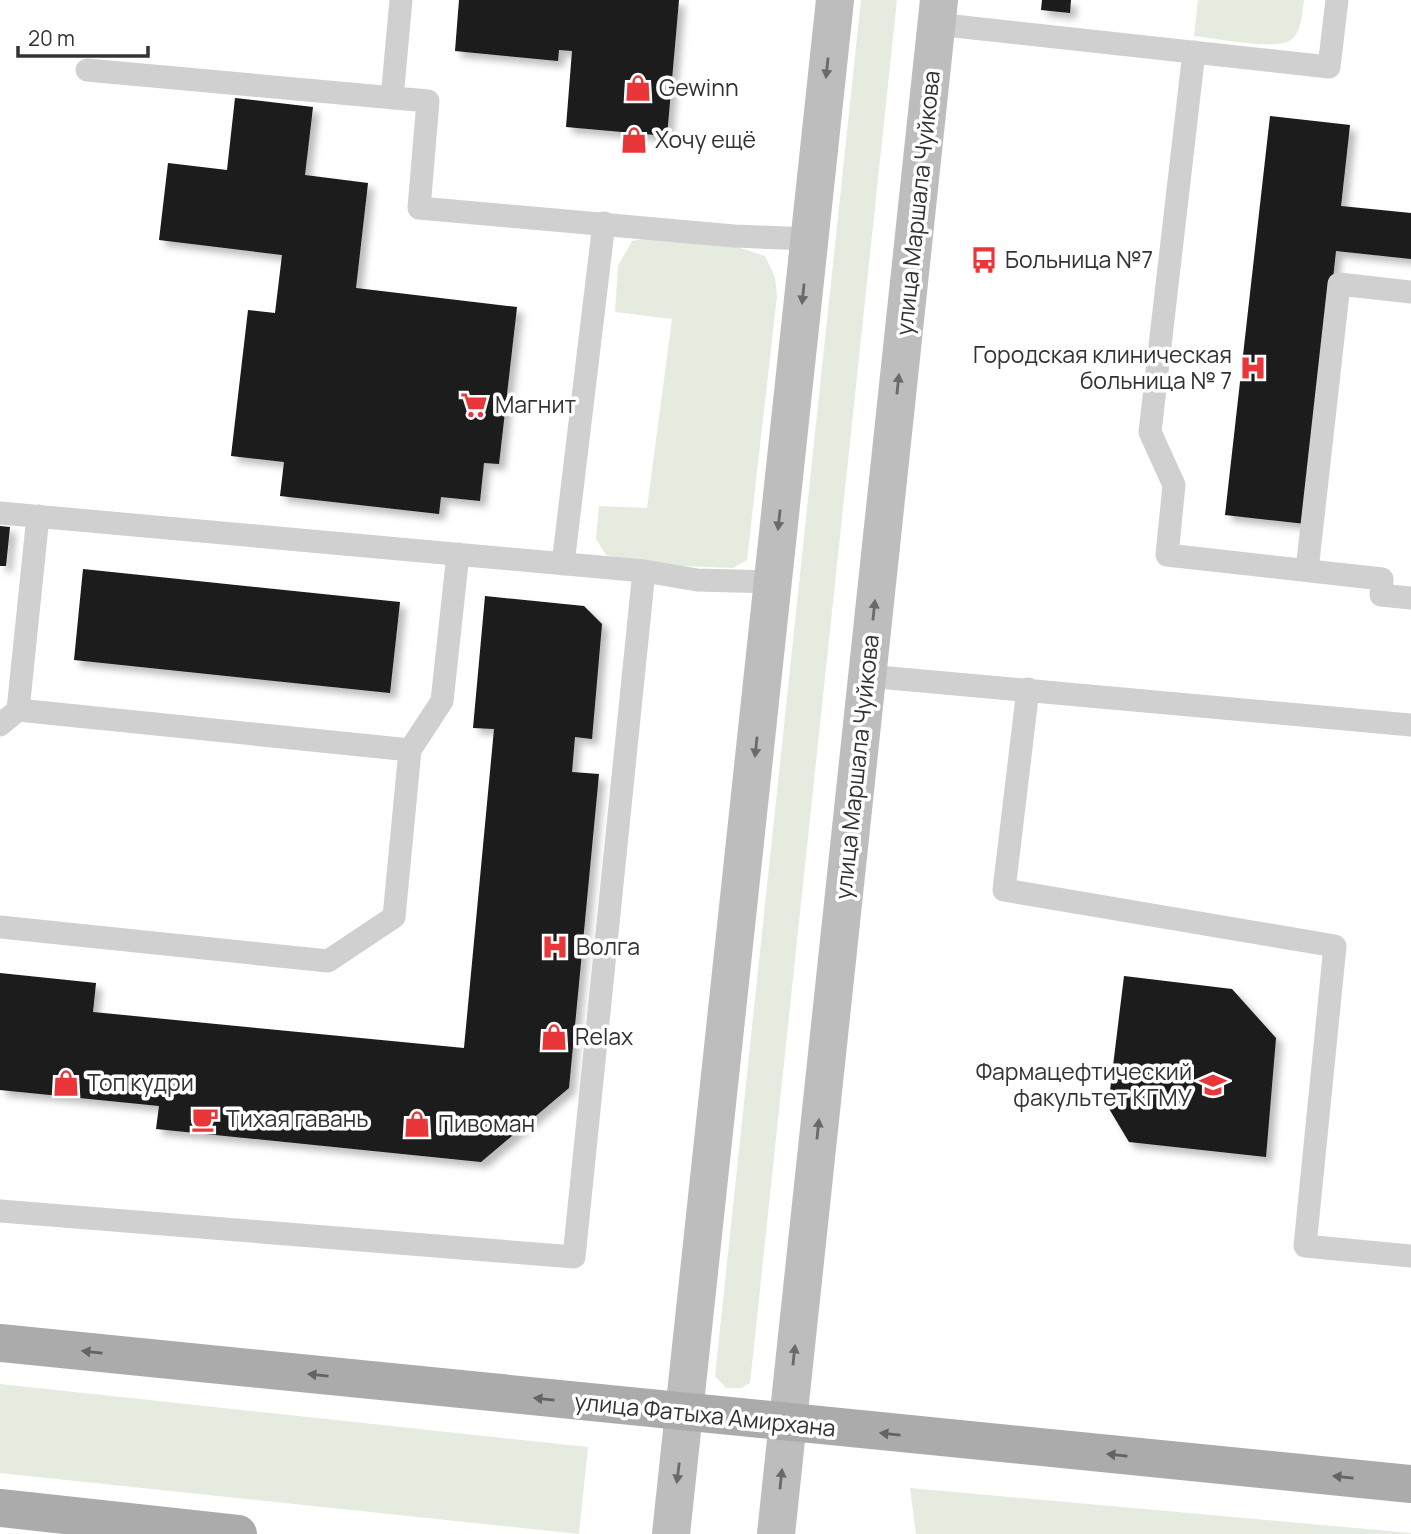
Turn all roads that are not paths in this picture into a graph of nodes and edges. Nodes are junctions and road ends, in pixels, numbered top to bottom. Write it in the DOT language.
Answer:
graph roads {
  1 [pos="401,0"];
  2 [pos="835,0"];
  3 [pos="1337,0"];
  4 [pos="938,12"];
  5 [pos="1194,52"];
  6 [pos="87,71"];
  7 [pos="392,98"];
  8 [pos="604,223"];
  9 [pos="809,239"];
  10 [pos="1411,292"];
  11 [pos="0,513"];
  12 [pos="38,516"];
  13 [pos="458,554"];
  14 [pos="563,564"];
  15 [pos="1307,570"];
  16 [pos="643,571"];
  17 [pos="773,582"];
  18 [pos="1411,598"];
  19 [pos="867,676"];
  20 [pos="1028,689"];
  21 [pos="18,710"];
  22 [pos="0,724"];
  23 [pos="1411,725"];
  24 [pos="410,750"];
  25 [pos="0,927"];
  26 [pos="0,1211"];
  27 [pos="1411,1256"];
  28 [pos="0,1343"];
  29 [pos="685,1412"];
  30 [pos="787,1423"];
  31 [pos="1411,1484"];
  32 [pos="0,1508"];
  33 [pos="98,1527"];
  34 [pos="238,1534"];
  35 [pos="671,1534"];
  36 [pos="776,1534"];
  1 -- 7 [label="lane"];
  2 -- 9 [label="main road, one-way"];
  3 -- 5 [label="lane"];
  4 -- 5 [label="lane"];
  19 -- 4 [label="main road, улица Маршала Чуйкова, one-way"];
  5 -- 15 [label="lane"];
  6 -- 7 [label="lane"];
  7 -- 8 [label="lane"];
  8 -- 9 [label="lane"];
  8 -- 14 [label="lane"];
  9 -- 17 [label="main road, one-way"];
  10 -- 15 [label="lane"];
  11 -- 12 [label="lane"];
  12 -- 13 [label="lane"];
  12 -- 21 [label="lane"];
  13 -- 14 [label="lane"];
  13 -- 24 [label="lane"];
  14 -- 16 [label="lane"];
  15 -- 18 [label="lane"];
  16 -- 17 [label="lane"];
  16 -- 26 [label="lane"];
  17 -- 29 [label="main road, one-way"];
  19 -- 20 [label="lane"];
  30 -- 19 [label="main road, улица Маршала Чуйкова, one-way"];
  20 -- 23 [label="lane"];
  20 -- 27 [label="lane"];
  21 -- 22 [label="lane"];
  21 -- 24 [label="lane"];
  24 -- 25 [label="lane"];
  29 -- 28 [label="main road, улица Фатыха Амирхана, one-way"];
  29 -- 30 [label="main road, улица Фатыха Амирхана"];
  29 -- 35 [label="main road, one-way"];
  31 -- 30 [label="main road, улица Фатыха Амирхана, one-way"];
  36 -- 30 [label="main road, улица Маршала Чуйкова, one-way"];
  32 -- 33 [label="main road"];
  33 -- 34 [label="main road"];
}
